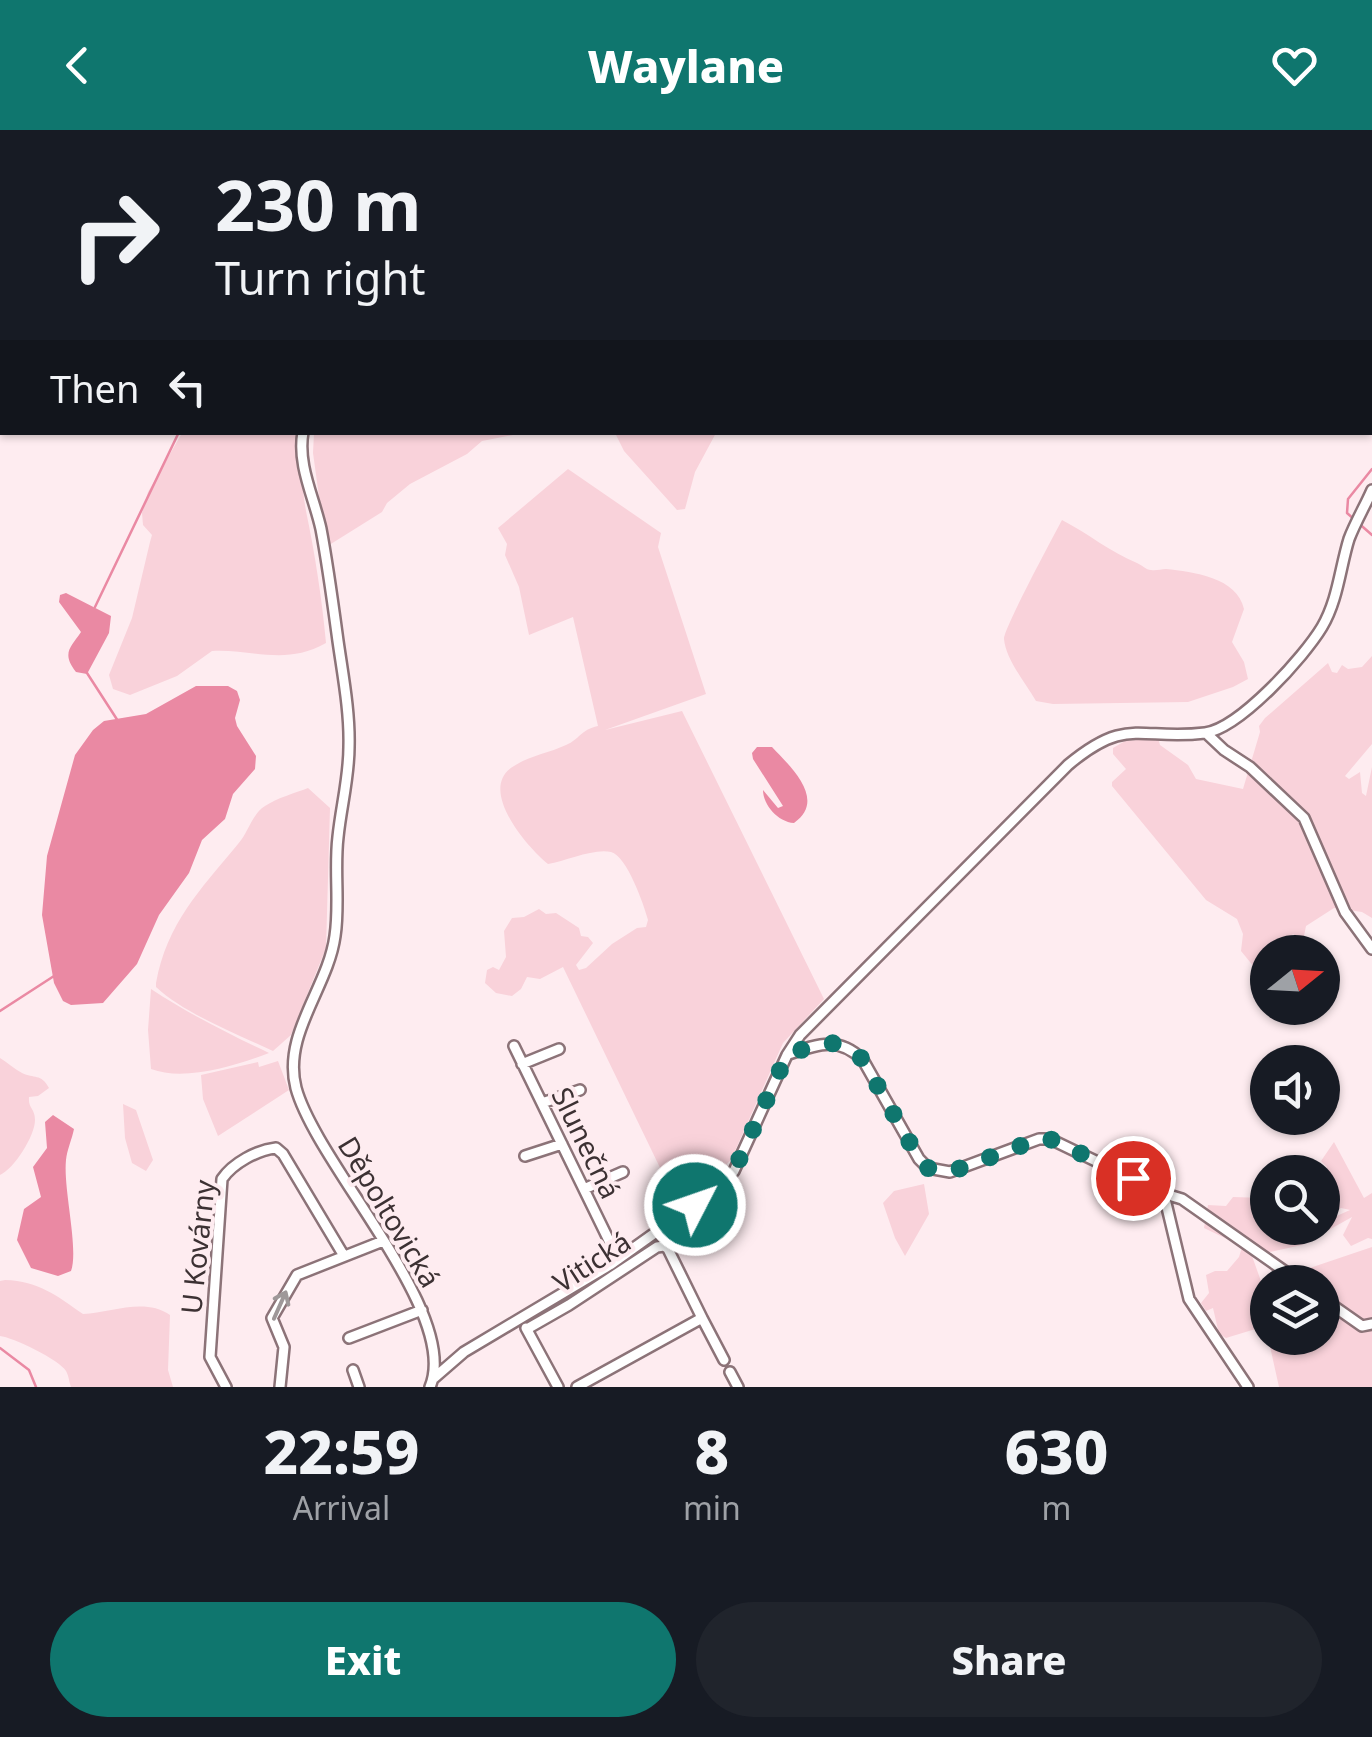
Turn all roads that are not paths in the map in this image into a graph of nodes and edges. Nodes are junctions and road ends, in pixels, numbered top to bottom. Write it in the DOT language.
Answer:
graph roads {
  1 [pos="303,435"];
  2 [pos="1372,490"];
  3 [pos="1206,732"];
  4 [pos="1372,950"];
  5 [pos="514,1046"];
  6 [pos="559,1050"];
  7 [pos="787,1055"];
  8 [pos="522,1064"];
  9 [pos="580,1090"];
  10 [pos="542,1103"];
  11 [pos="562,1144"];
  12 [pos="525,1156"];
  13 [pos="623,1172"];
  14 [pos="584,1189"];
  15 [pos="1160,1192"];
  16 [pos="383,1241"];
  17 [pos="344,1256"];
  18 [pos="618,1259"];
  19 [pos="1276,1265"];
  20 [pos="422,1310"];
  21 [pos="1340,1311"];
  22 [pos="520,1318"];
  23 [pos="702,1318"];
  24 [pos="1372,1324"];
  25 [pos="527,1329"];
  26 [pos="349,1338"];
  27 [pos="724,1360"];
  28 [pos="353,1370"];
  29 [pos="730,1372"];
  30 [pos="432,1382"];
  31 [pos="226,1387"];
  32 [pos="280,1387"];
  33 [pos="358,1387"];
  34 [pos="558,1387"];
  35 [pos="577,1387"];
  36 [pos="738,1387"];
  37 [pos="1248,1387"];
  1 -- 16 [label="street, Děpoltovická"];
  2 -- 3 [label="street"];
  3 -- 4 [label="street"];
  3 -- 7 [label="street, Děpoltovická"];
  5 -- 8 [label="street, Slunečná"];
  6 -- 8 [label="street"];
  7 -- 15 [label="street"];
  7 -- 18 [label="street, Děpoltovická"];
  8 -- 10 [label="street, Slunečná"];
  9 -- 10 [label="street"];
  10 -- 11 [label="street, Slunečná"];
  11 -- 12 [label="street"];
  11 -- 14 [label="street, Slunečná"];
  13 -- 14 [label="street"];
  14 -- 18 [label="street, Slunečná"];
  15 -- 19 [label="street"];
  15 -- 37 [label="street"];
  16 -- 17 [label="street"];
  16 -- 20 [label="street, Děpoltovická"];
  17 -- 31 [label="street, U Kovárny"];
  32 -- 17 [label="street, one-way"];
  18 -- 22 [label="street, Děpoltovická"];
  20 -- 26 [label="street"];
  20 -- 30 [label="street, Děpoltovická"];
  21 -- 24 [label="street"];
  22 -- 25 [label="street"];
  22 -- 30 [label="street, Děpoltovická"];
  23 -- 25 [label="street, Vitická"];
  23 -- 27 [label="street, Vitická"];
  23 -- 35 [label="street"];
  25 -- 34 [label="street"];
  28 -- 33 [label="street"];
  29 -- 36 [label="street"];
}
